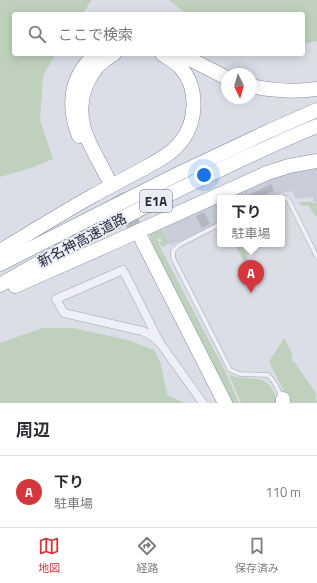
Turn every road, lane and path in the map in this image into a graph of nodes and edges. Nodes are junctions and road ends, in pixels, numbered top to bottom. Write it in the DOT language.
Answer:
graph roads {
  1 [pos="94,56"];
  2 [pos="111,56"];
  3 [pos="165,56"];
  4 [pos="184,56"];
  5 [pos="221,75"];
  6 [pos="257,87"];
  7 [pos="317,89"];
  8 [pos="317,110"];
  9 [pos="317,126"];
  10 [pos="317,161"];
  11 [pos="218,195"];
  12 [pos="217,196"];
  13 [pos="285,198"];
  14 [pos="217,226"];
  15 [pos="0,251"];
  16 [pos="317,256"];
  17 [pos="0,264"];
  18 [pos="0,285"];
  19 [pos="0,294"];
  20 [pos="160,343"];
  21 [pos="283,401"];
  22 [pos="203,403"];
  23 [pos="216,403"];
  24 [pos="225,403"];
  1 -- 2 [label="highway"];
  3 -- 15 [label="highway"];
  4 -- 5 [label="highway"];
  6 -- 7 [label="highway"];
  8 -- 17 [label="highway, 新名神高速道路 / E1A"];
  9 -- 18 [label="highway, 新名神高速道路 / E1A"];
  10 -- 11 [label="highway"];
  12 -- 19 [label="highway"];
  13 -- 16 [label="lane"];
  14 -- 21 [label="lane"];
  20 -- 20 [label="street"];
  20 -- 22 [label="street"];
  23 -- 24 [label="highway"];
}
